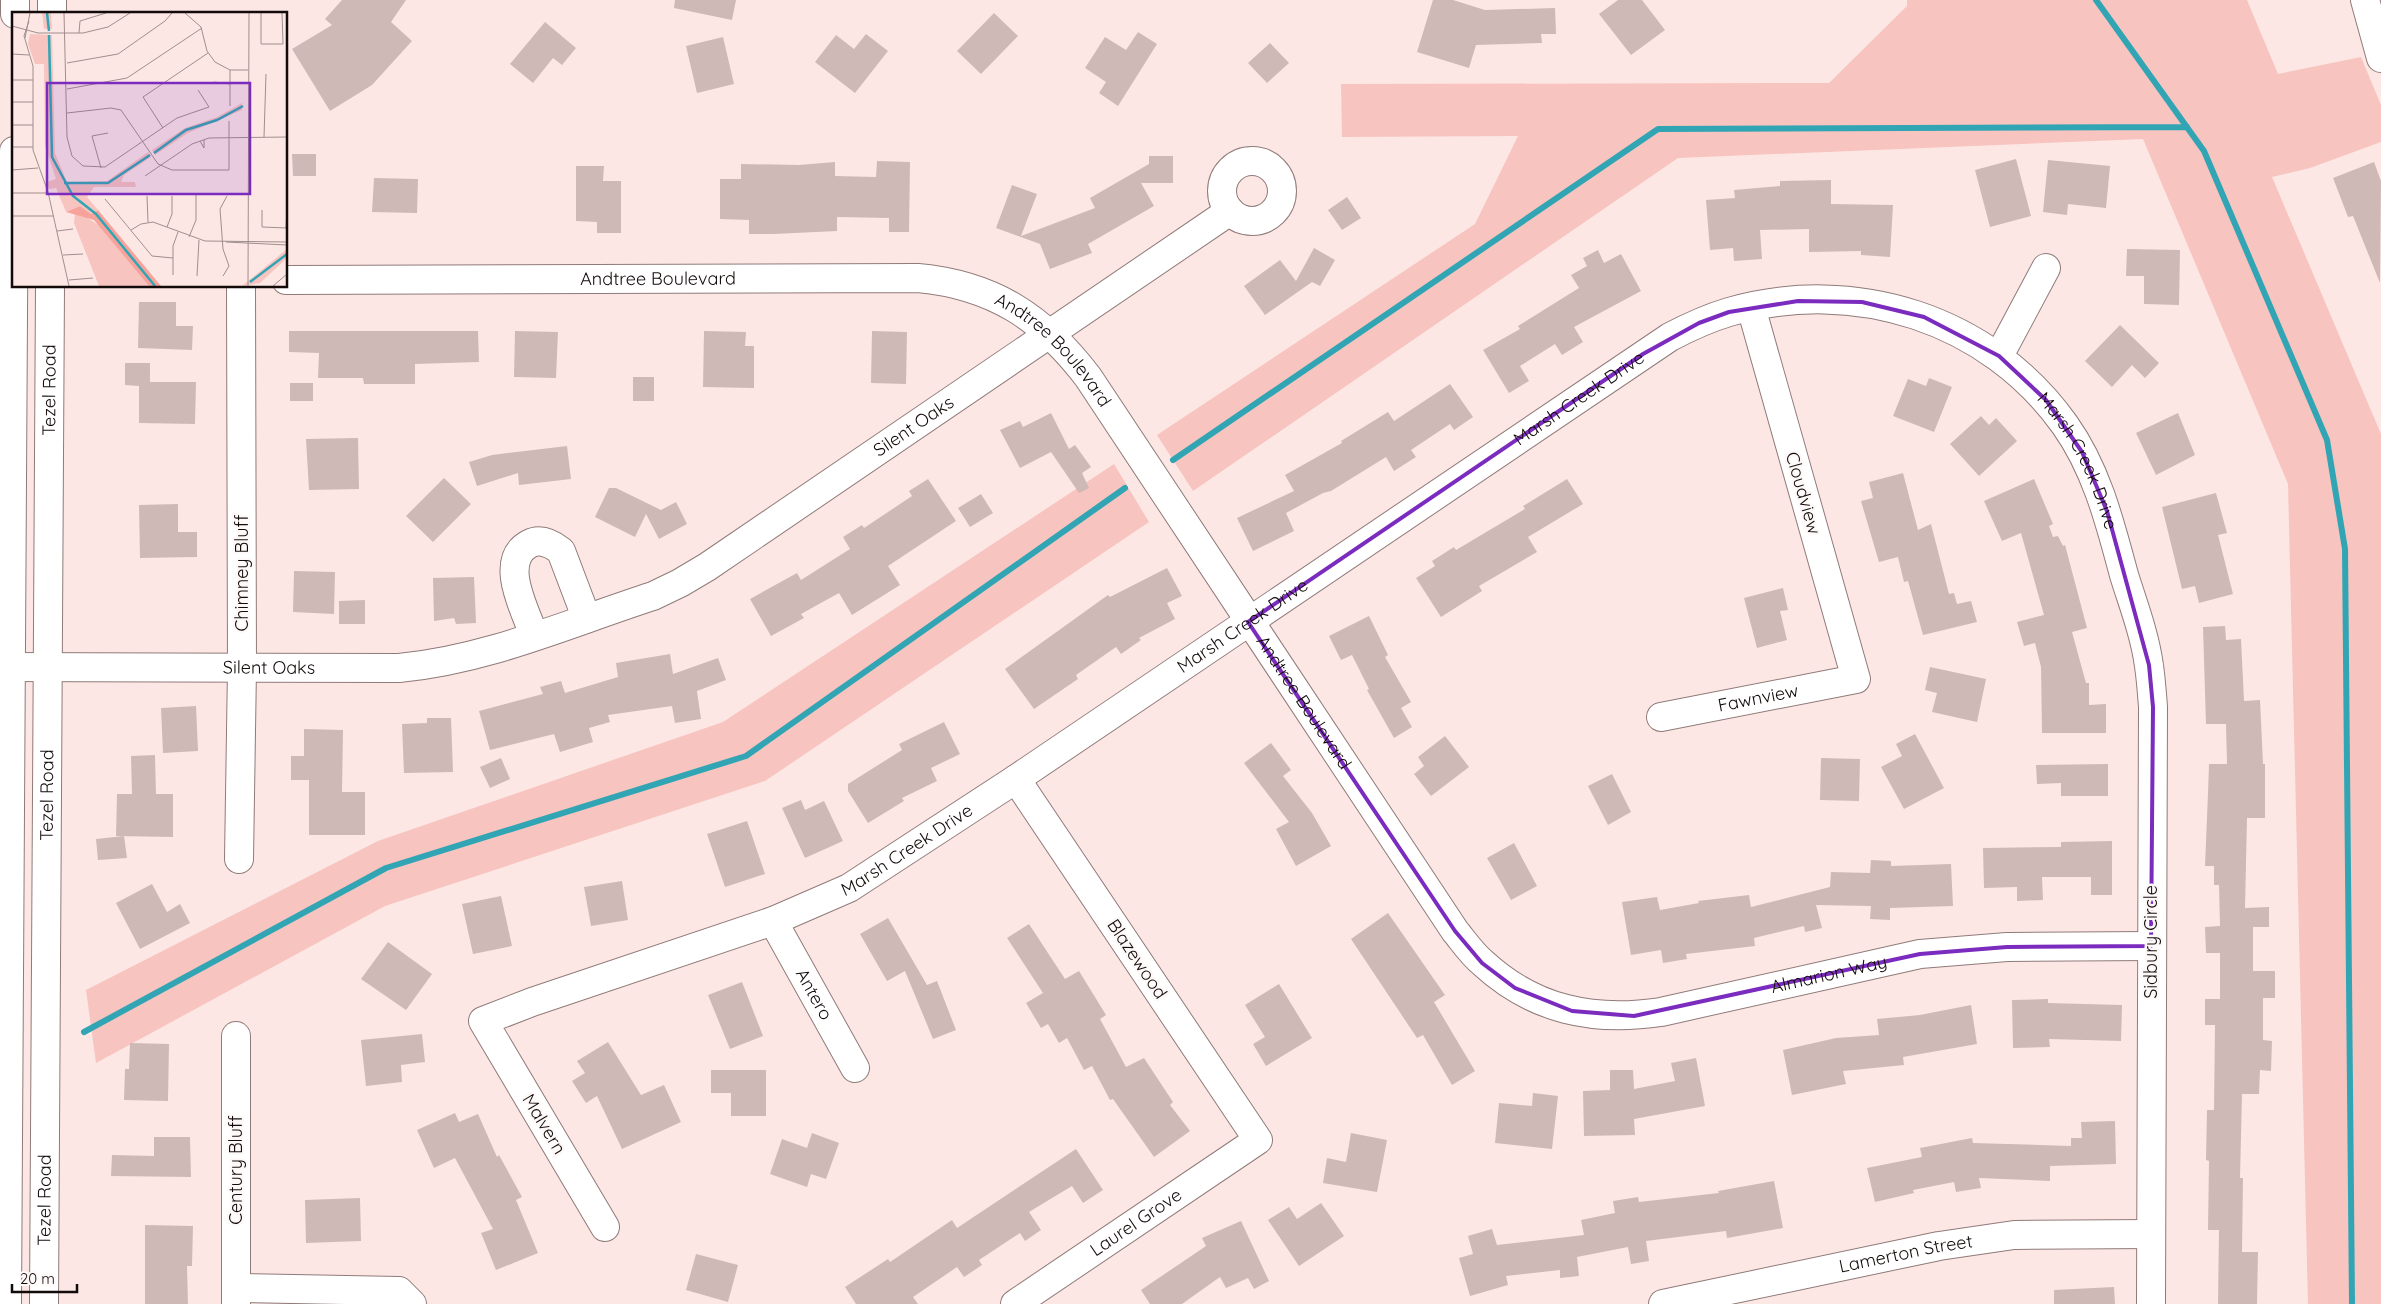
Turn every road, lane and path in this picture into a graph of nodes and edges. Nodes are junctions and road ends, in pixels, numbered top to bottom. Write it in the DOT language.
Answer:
graph roads {
  1 [pos="2371,5"];
  2 [pos="2381,58"];
  3 [pos="12,186"];
  4 [pos="1230,211"];
  5 [pos="2046,268"];
  6 [pos="288,280"];
  7 [pos="50,288"];
  8 [pos="242,288"];
  9 [pos="6,289"];
  10 [pos="1751,307"];
  11 [pos="1050,333"];
  12 [pos="1999,356"];
  13 [pos="6,415"];
  14 [pos="6,579"];
  15 [pos="2126,582"];
  16 [pos="586,618"];
  17 [pos="1248,622"];
  18 [pos="534,635"];
  19 [pos="5,667"];
  20 [pos="47,667"];
  21 [pos="242,668"];
  22 [pos="1856,679"];
  23 [pos="1661,717"];
  24 [pos="1016,778"];
  25 [pos="239,859"];
  26 [pos="772,921"];
  27 [pos="2151,946"];
  28 [pos="1515,988"];
  29 [pos="483,1021"];
  30 [pos="236,1036"];
  31 [pos="854,1068"];
  32 [pos="1258,1140"];
  33 [pos="605,1227"];
  34 [pos="2151,1234"];
  35 [pos="236,1296"];
  36 [pos="7,1304"];
  37 [pos="44,1304"];
  38 [pos="412,1304"];
  39 [pos="1015,1304"];
  40 [pos="1663,1304"];
  41 [pos="2151,1304"];
  1 -- 2 [label="street"];
  3 -- 9 [label="street, Tezel Road"];
  4 -- 11 [label="street, Silent Oaks"];
  5 -- 12 [label="street"];
  6 -- 11 [label="street, Andtree Boulevard"];
  7 -- 20 [label="street, Tezel Road"];
  8 -- 21 [label="street, Chimney Bluff"];
  9 -- 13 [label="street, Tezel Road"];
  10 -- 12 [label="street, Marsh Creek Drive"];
  10 -- 17 [label="street, Marsh Creek Drive"];
  10 -- 22 [label="street, Cloudview"];
  11 -- 16 [label="street, Silent Oaks"];
  11 -- 17 [label="street, Andtree Boulevard"];
  12 -- 15 [label="street, Marsh Creek Drive"];
  13 -- 14 [label="street, Tezel Road"];
  14 -- 19 [label="street, Tezel Road"];
  15 -- 27 [label="street, Sidbury Circle"];
  16 -- 18 [label="street, Silent Oaks"];
  16 -- 18 [label="street"];
  17 -- 24 [label="street, Marsh Creek Drive"];
  17 -- 28 [label="street, Andtree Boulevard"];
  18 -- 21 [label="street, Silent Oaks"];
  19 -- 20 [label="street, Silent Oaks"];
  19 -- 36 [label="street, Tezel Road"];
  20 -- 21 [label="street, Silent Oaks"];
  20 -- 37 [label="street, Tezel Road"];
  21 -- 25 [label="street, Chimney Bluff"];
  22 -- 23 [label="street, Fawnview"];
  24 -- 26 [label="street, Marsh Creek Drive"];
  24 -- 32 [label="street, Blazewood"];
  26 -- 29 [label="street, Marsh Creek Drive"];
  26 -- 31 [label="street, Antero"];
  27 -- 28 [label="street, Almarion Way"];
  27 -- 34 [label="street, Sidbury Circle"];
  29 -- 33 [label="street, Malvern"];
  30 -- 35 [label="street, Century Bluff"];
  32 -- 39 [label="street, Laurel Grove"];
  34 -- 40 [label="street, Lamerton Street"];
  34 -- 41 [label="street, Sidbury Circle"];
  35 -- 38 [label="street"];
}
